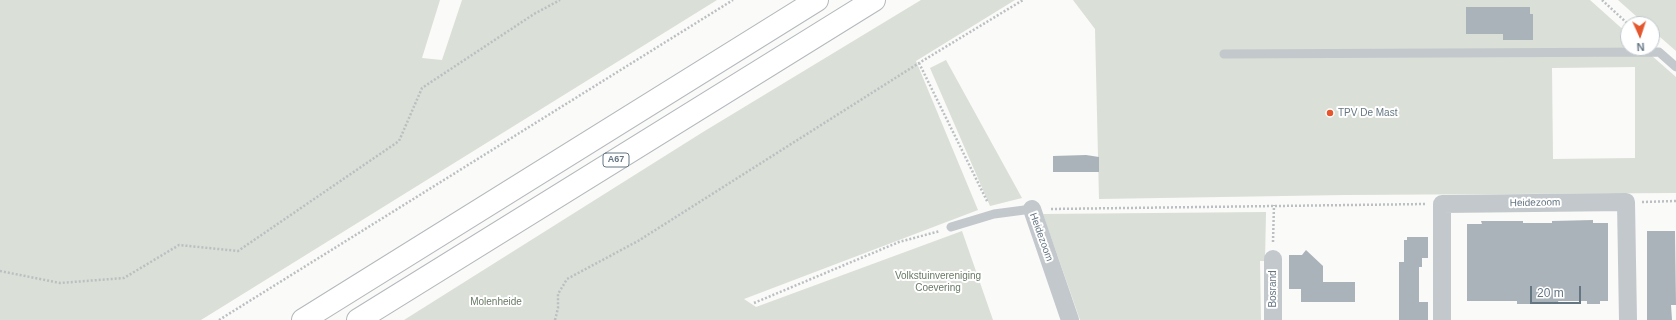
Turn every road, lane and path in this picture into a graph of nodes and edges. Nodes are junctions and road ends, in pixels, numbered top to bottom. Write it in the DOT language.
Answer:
graph roads {
  1 [pos="560,0"];
  2 [pos="733,0"];
  3 [pos="817,0"];
  4 [pos="874,0"];
  5 [pos="1023,0"];
  6 [pos="1602,0"];
  7 [pos="1620,17"];
  8 [pos="1224,54"];
  9 [pos="919,63"];
  10 [pos="1676,67"];
  11 [pos="1676,201"];
  12 [pos="1626,202"];
  13 [pos="1442,204"];
  14 [pos="1274,205"];
  15 [pos="1032,209"];
  16 [pos="994,214"];
  17 [pos="951,227"];
  18 [pos="1273,259"];
  19 [pos="0,271"];
  20 [pos="754,303"];
  21 [pos="219,320"];
  22 [pos="303,320"];
  23 [pos="358,320"];
  24 [pos="555,320"];
  25 [pos="1070,320"];
  26 [pos="1273,320"];
  27 [pos="1442,320"];
  28 [pos="1628,320"];
  1 -- 19 [label="path"];
  2 -- 21 [label="path"];
  3 -- 22 [label="highway"];
  4 -- 23 [label="highway, A67"];
  5 -- 9 [label="path"];
  6 -- 7 [label="path"];
  8 -- 10 [label="lane"];
  9 -- 16 [label="path"];
  9 -- 24 [label="path"];
  11 -- 12 [label="path"];
  12 -- 13 [label="street, Heidezoom"];
  12 -- 28 [label="street"];
  13 -- 14 [label="path"];
  13 -- 27 [label="street"];
  14 -- 15 [label="path"];
  14 -- 18 [label="path"];
  15 -- 16 [label="lane, Heidezoom"];
  15 -- 25 [label="street, Heidezoom"];
  16 -- 17 [label="lane, Heidezoom"];
  17 -- 20 [label="path"];
  18 -- 26 [label="street, Bosrand"];
}
